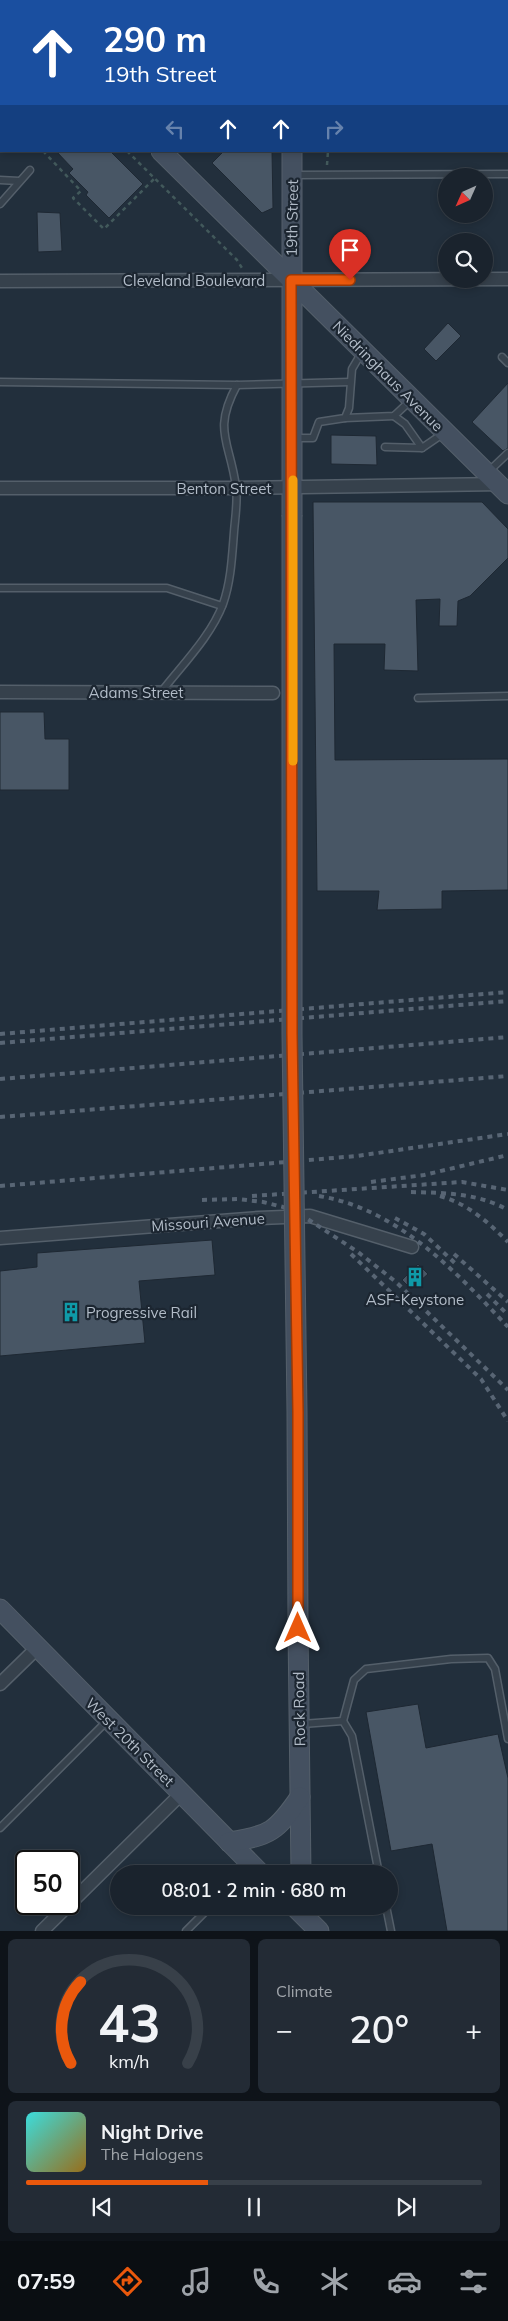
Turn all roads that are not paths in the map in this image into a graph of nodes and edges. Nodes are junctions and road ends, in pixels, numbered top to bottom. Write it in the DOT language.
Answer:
graph roads {
  1 [pos="162,152"];
  2 [pos="292,152"];
  3 [pos="30,170"];
  4 [pos="508,174"];
  5 [pos="292,175"];
  6 [pos="0,180"];
  7 [pos="19,180"];
  8 [pos="0,204"];
  9 [pos="508,279"];
  10 [pos="291,280"];
  11 [pos="0,281"];
  12 [pos="363,351"];
  13 [pos="502,357"];
  14 [pos="508,363"];
  15 [pos="0,382"];
  16 [pos="350,382"];
  17 [pos="237,384"];
  18 [pos="292,384"];
  19 [pos="412,399"];
  20 [pos="394,416"];
  21 [pos="345,418"];
  22 [pos="445,432"];
  23 [pos="292,438"];
  24 [pos="385,447"];
  25 [pos="422,448"];
  26 [pos="508,453"];
  27 [pos="500,484"];
  28 [pos="293,487"];
  29 [pos="0,488"];
  30 [pos="236,488"];
  31 [pos="0,588"];
  32 [pos="222,606"];
  33 [pos="0,692"];
  34 [pos="162,692"];
  35 [pos="273,692"];
  36 [pos="508,696"];
  37 [pos="418,698"];
  38 [pos="292,1034"];
  39 [pos="0,1238"];
  40 [pos="412,1247"];
  41 [pos="0,1610"];
  42 [pos="37,1648"];
  43 [pos="0,1684"];
  44 [pos="108,1720"];
  45 [pos="343,1721"];
  46 [pos="299,1724"];
  47 [pos="508,1739"];
  48 [pos="181,1794"];
  49 [pos="300,1797"];
  50 [pos="0,1828"];
  51 [pos="229,1842"];
  52 [pos="247,1865"];
  53 [pos="301,1865"];
  54 [pos="377,1865"];
  55 [pos="201,1915"];
  56 [pos="299,1915"];
  57 [pos="388,1915"];
  58 [pos="42,1931"];
  59 [pos="186,1931"];
  60 [pos="318,1931"];
  61 [pos="391,1931"];
  1 -- 10 [label="main road, Niedringhaus Avenue"];
  2 -- 5 [label="main road, 19th Street"];
  3 -- 7 [label="lane"];
  4 -- 5 [label="lane"];
  5 -- 10 [label="main road, 19th Street"];
  6 -- 7 [label="lane"];
  7 -- 8 [label="lane"];
  9 -- 10 [label="street, Cleveland Boulevard"];
  10 -- 11 [label="street, Cleveland Boulevard"];
  10 -- 12 [label="main road, Niedringhaus Avenue"];
  10 -- 18 [label="main road, 19th Street"];
  12 -- 16 [label="lane"];
  12 -- 19 [label="main road, Niedringhaus Avenue"];
  13 -- 14 [label="lane"];
  15 -- 17 [label="lane"];
  16 -- 18 [label="lane"];
  16 -- 21 [label="lane"];
  17 -- 18 [label="lane"];
  17 -- 30 [label="lane"];
  18 -- 23 [label="main road, 19th Street"];
  19 -- 20 [label="lane"];
  19 -- 22 [label="main road, Niedringhaus Avenue"];
  20 -- 21 [label="lane"];
  20 -- 25 [label="lane"];
  21 -- 23 [label="lane"];
  22 -- 25 [label="lane"];
  22 -- 27 [label="main road, Niedringhaus Avenue"];
  23 -- 28 [label="main road, 19th Street"];
  24 -- 25 [label="lane"];
  26 -- 27 [label="lane"];
  27 -- 28 [label="street, Benton Street"];
  28 -- 30 [label="street, Benton Street"];
  28 -- 38 [label="main road, 19th Street, bridge"];
  29 -- 30 [label="street, Benton Street"];
  30 -- 32 [label="lane"];
  31 -- 32 [label="lane"];
  32 -- 34 [label="lane"];
  33 -- 34 [label="street, Adams Street"];
  34 -- 35 [label="street, Adams Street"];
  36 -- 37 [label="lane"];
  38 -- 46 [label="main road, Rock Road, bridge"];
  39 -- 40 [label="street, Missouri Avenue"];
  41 -- 42 [label="main road, West 20th Street"];
  42 -- 43 [label="street"];
  42 -- 44 [label="main road, West 20th Street"];
  44 -- 48 [label="main road, West 20th Street"];
  44 -- 50 [label="lane"];
  45 -- 46 [label="lane"];
  45 -- 47 [label="lane"];
  45 -- 54 [label="lane"];
  46 -- 49 [label="main road, Rock Road"];
  48 -- 51 [label="main road, West 20th Street"];
  48 -- 58 [label="street"];
  49 -- 51 [label="main road"];
  49 -- 53 [label="main road, Rock Road"];
  51 -- 52 [label="main road, West 20th Street"];
  55 -- 59 [label="lane"];
  56 -- 60 [label="main road"];
  57 -- 61 [label="lane"];
}
